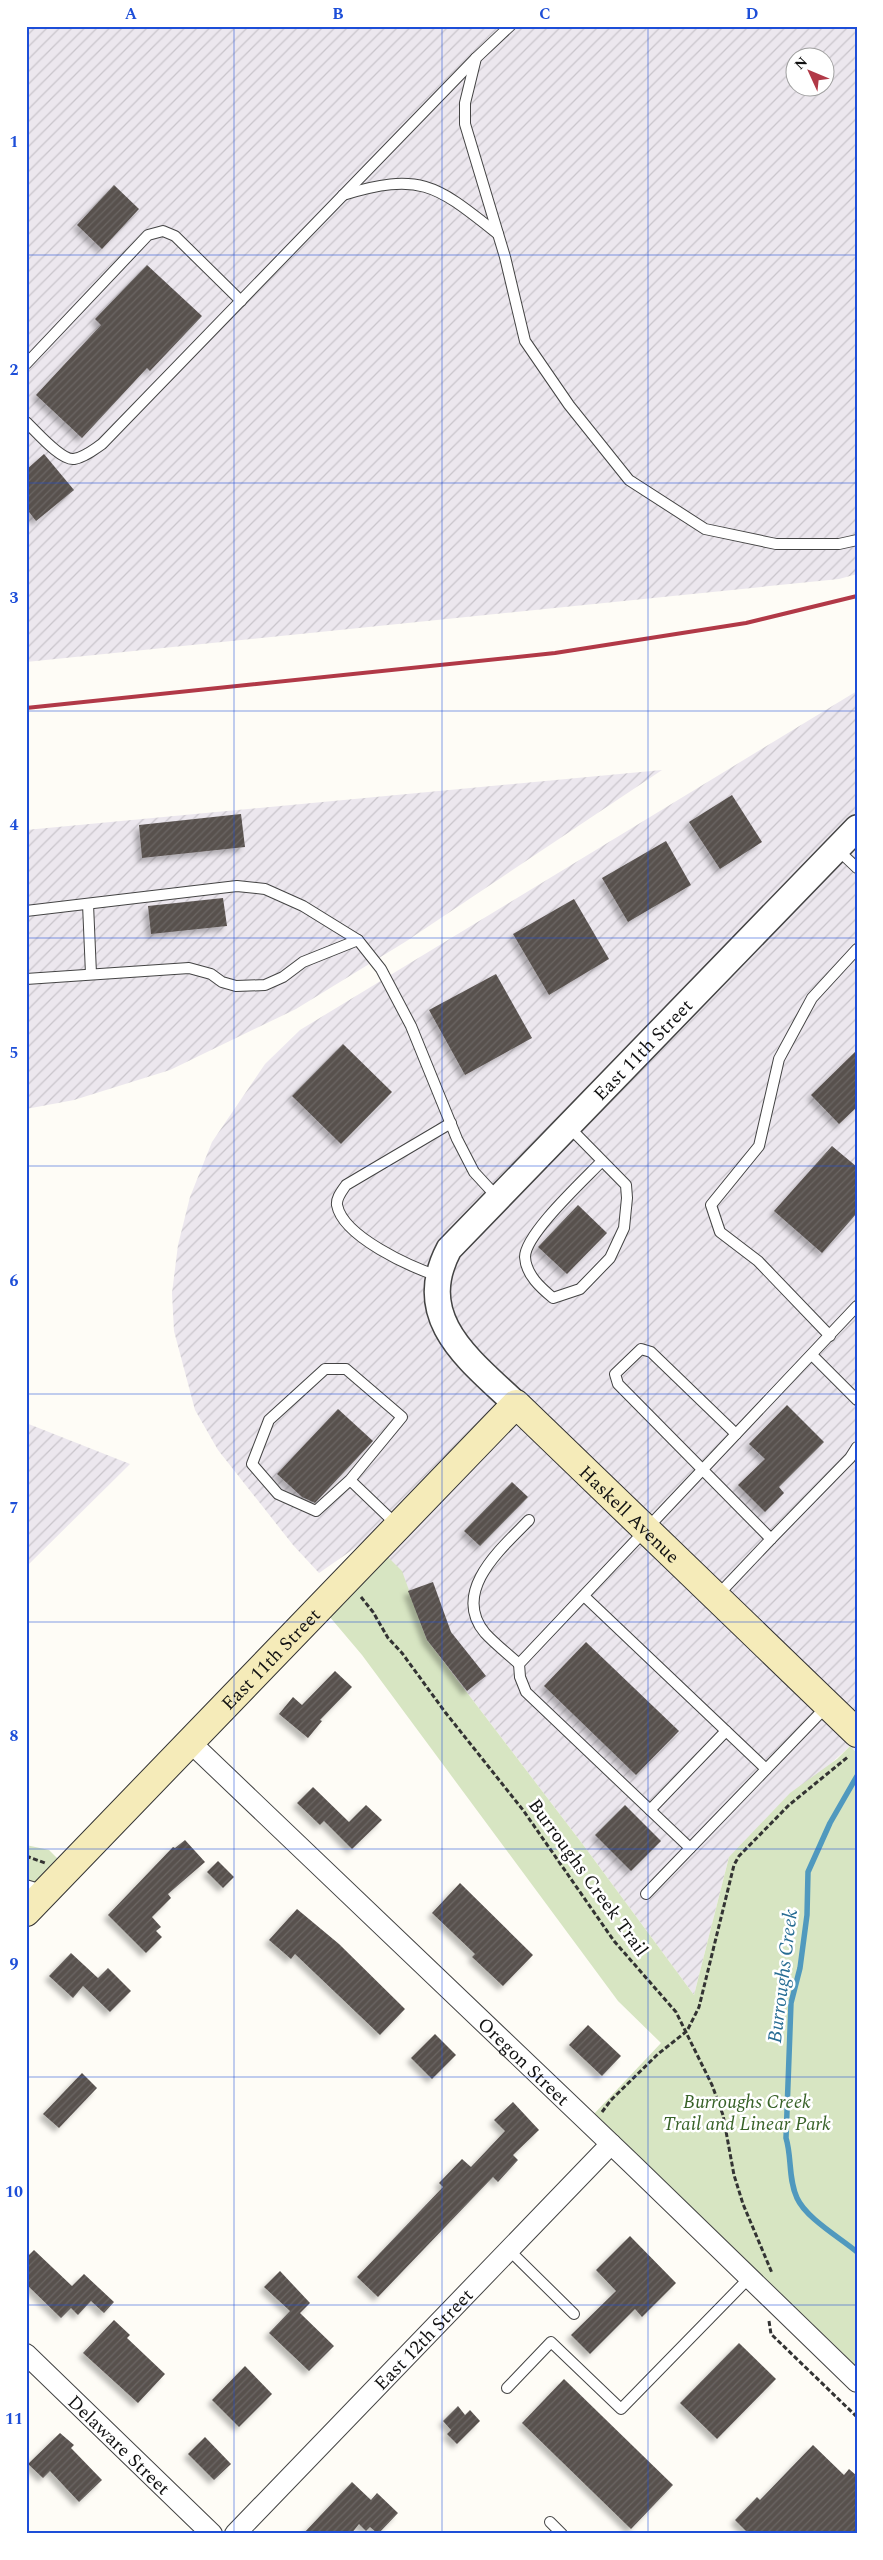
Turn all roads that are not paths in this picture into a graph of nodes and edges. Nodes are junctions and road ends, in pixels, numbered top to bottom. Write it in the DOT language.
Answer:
graph roads {
  1 [pos="510,26"];
  2 [pos="476,58"];
  3 [pos="342,196"];
  4 [pos="498,234"];
  5 [pos="241,301"];
  6 [pos="26,364"];
  7 [pos="26,422"];
  8 [pos="857,540"];
  9 [pos="857,828"];
  10 [pos="836,849"];
  11 [pos="857,868"];
  12 [pos="88,904"];
  13 [pos="26,911"];
  14 [pos="358,940"];
  15 [pos="857,949"];
  16 [pos="91,974"];
  17 [pos="26,979"];
  18 [pos="451,1123"];
  19 [pos="567,1126"];
  20 [pos="602,1161"];
  21 [pos="497,1197"];
  22 [pos="439,1276"];
  23 [pos="857,1306"];
  24 [pos="830,1336"];
  25 [pos="812,1355"];
  26 [pos="857,1400"];
  27 [pos="516,1404"];
  28 [pos="736,1434"];
  29 [pos="857,1447"];
  30 [pos="702,1471"];
  31 [pos="350,1480"];
  32 [pos="529,1520"];
  33 [pos="398,1526"];
  34 [pos="646,1530"];
  35 [pos="772,1539"];
  36 [pos="584,1596"];
  37 [pos="716,1598"];
  38 [pos="519,1664"];
  39 [pos="828,1705"];
  40 [pos="726,1731"];
  41 [pos="190,1742"];
  42 [pos="853,1745"];
  43 [pos="766,1769"];
  44 [pos="650,1810"];
  45 [pos="690,1848"];
  46 [pos="36,1888"];
  47 [pos="646,1894"];
  48 [pos="26,1912"];
  49 [pos="611,2144"];
  50 [pos="509,2250"];
  51 [pos="750,2277"];
  52 [pos="574,2314"];
  53 [pos="26,2354"];
  54 [pos="857,2382"];
  55 [pos="507,2388"];
  56 [pos="550,2522"];
  57 [pos="212,2534"];
  58 [pos="235,2534"];
  59 [pos="562,2534"];
  1 -- 2 [label="lane"];
  2 -- 3 [label="lane"];
  2 -- 4 [label="lane"];
  3 -- 4 [label="lane"];
  3 -- 5 [label="lane"];
  4 -- 8 [label="lane"];
  5 -- 6 [label="lane"];
  5 -- 7 [label="lane"];
  9 -- 10 [label="street, East 11th Street"];
  10 -- 11 [label="lane"];
  10 -- 19 [label="street, East 11th Street"];
  12 -- 13 [label="lane"];
  12 -- 14 [label="lane"];
  12 -- 16 [label="lane"];
  14 -- 16 [label="lane"];
  14 -- 18 [label="lane"];
  15 -- 24 [label="lane"];
  16 -- 17 [label="lane"];
  18 -- 21 [label="lane"];
  18 -- 22 [label="lane"];
  19 -- 20 [label="lane"];
  19 -- 21 [label="street, East 11th Street"];
  20 -- 20 [label="lane"];
  21 -- 22 [label="street, East 11th Street"];
  22 -- 27 [label="street, Haskell Avenue"];
  23 -- 24 [label="lane"];
  24 -- 25 [label="lane"];
  25 -- 26 [label="lane"];
  25 -- 28 [label="lane"];
  27 -- 33 [label="main road, East 11th Street"];
  27 -- 34 [label="main road, Haskell Avenue"];
  28 -- 30 [label="lane"];
  28 -- 30 [label="lane"];
  29 -- 35 [label="lane"];
  30 -- 34 [label="lane"];
  30 -- 35 [label="lane"];
  31 -- 31 [label="lane"];
  31 -- 33 [label="lane"];
  32 -- 38 [label="lane"];
  33 -- 41 [label="main road, East 11th Street"];
  34 -- 36 [label="lane"];
  34 -- 37 [label="main road, Haskell Avenue"];
  35 -- 37 [label="lane"];
  36 -- 38 [label="lane"];
  36 -- 40 [label="lane"];
  37 -- 39 [label="main road, Haskell Avenue"];
  38 -- 44 [label="lane"];
  39 -- 42 [label="main road, Haskell Avenue"];
  39 -- 43 [label="lane"];
  40 -- 43 [label="lane"];
  40 -- 44 [label="lane"];
  41 -- 46 [label="main road, East 11th Street"];
  41 -- 49 [label="street, Oregon Street"];
  43 -- 45 [label="lane"];
  44 -- 45 [label="lane"];
  45 -- 47 [label="lane"];
  46 -- 48 [label="main road, East 11th Street"];
  49 -- 50 [label="street, East 12th Street"];
  49 -- 51 [label="street, Oregon Street"];
  50 -- 52 [label="lane"];
  50 -- 58 [label="street, East 12th Street"];
  51 -- 54 [label="street, Oregon Street"];
  51 -- 55 [label="lane"];
  53 -- 57 [label="street, Delaware Street"];
  56 -- 59 [label="lane"];
}
